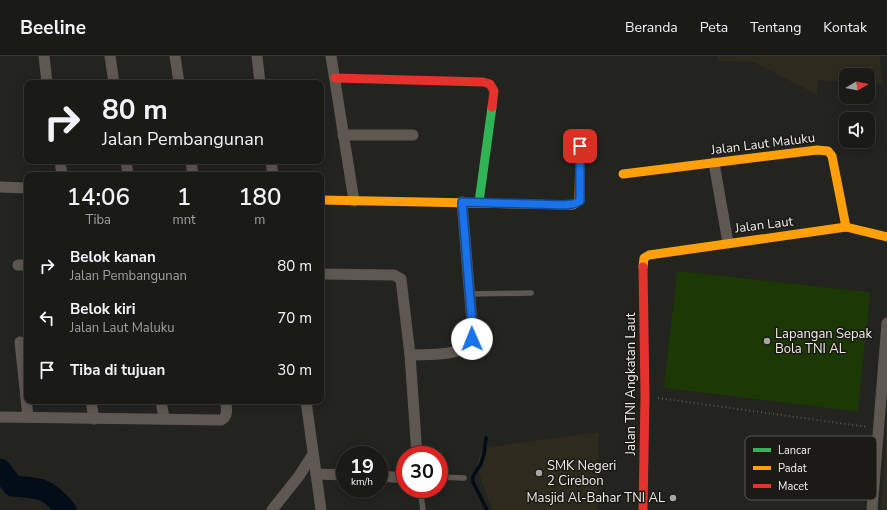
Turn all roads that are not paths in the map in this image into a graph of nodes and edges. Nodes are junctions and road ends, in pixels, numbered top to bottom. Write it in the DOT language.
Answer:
graph roads {
  1 [pos="44,56"];
  2 [pos="110,56"];
  3 [pos="175,56"];
  4 [pos="257,56"];
  5 [pos="331,56"];
  6 [pos="335,78"];
  7 [pos="47,80"];
  8 [pos="114,80"];
  9 [pos="179,80"];
  10 [pos="260,80"];
  11 [pos="344,135"];
  12 [pos="413,135"];
  13 [pos="580,146"];
  14 [pos="714,163"];
  15 [pos="623,174"];
  16 [pos="0,187"];
  17 [pos="24,188"];
  18 [pos="324,200"];
  19 [pos="354,201"];
  20 [pos="462,202"];
  21 [pos="479,202"];
  22 [pos="846,227"];
  23 [pos="887,237"];
  24 [pos="728,243"];
  25 [pos="644,258"];
  26 [pos="324,274"];
  27 [pos="531,293"];
  28 [pos="470,294"];
  29 [pos="887,323"];
  30 [pos="20,342"];
  31 [pos="410,356"];
  32 [pos="24,380"];
  33 [pos="27,404"];
  34 [pos="92,404"];
  35 [pos="162,404"];
  36 [pos="226,404"];
  37 [pos="306,404"];
  38 [pos="0,417"];
  39 [pos="28,417"];
  40 [pos="164,418"];
  41 [pos="94,419"];
  42 [pos="417,446"];
  43 [pos="877,452"];
  44 [pos="313,454"];
  45 [pos="316,474"];
  46 [pos="336,475"];
  47 [pos="448,477"];
  48 [pos="464,478"];
  49 [pos="421,498"];
  50 [pos="873,500"];
  51 [pos="272,510"];
  52 [pos="321,510"];
  53 [pos="423,510"];
  54 [pos="643,510"];
  55 [pos="872,510"];
  1 -- 7 [label="street"];
  2 -- 8 [label="street"];
  3 -- 9 [label="street"];
  4 -- 10 [label="street"];
  5 -- 6 [label="street"];
  6 -- 11 [label="street"];
  6 -- 21 [label="street"];
  11 -- 12 [label="street"];
  11 -- 19 [label="street"];
  13 -- 21 [label="street"];
  14 -- 15 [label="street, Jalan Laut Maluku"];
  14 -- 22 [label="street, Jalan Laut Maluku"];
  14 -- 24 [label="street"];
  16 -- 17 [label="street"];
  18 -- 19 [label="street"];
  19 -- 20 [label="street"];
  20 -- 21 [label="street"];
  20 -- 28 [label="street"];
  22 -- 23 [label="street, Jalan Laut"];
  22 -- 24 [label="street, Jalan Laut"];
  24 -- 25 [label="street, Jalan Laut"];
  25 -- 54 [label="street, Jalan TNI Angkatan Laut"];
  26 -- 31 [label="street"];
  27 -- 28 [label="lane"];
  28 -- 31 [label="street"];
  29 -- 43 [label="street"];
  30 -- 32 [label="street"];
  31 -- 42 [label="street"];
  33 -- 39 [label="street"];
  34 -- 41 [label="street"];
  35 -- 40 [label="street"];
  36 -- 40 [label="street"];
  37 -- 44 [label="street"];
  38 -- 39 [label="street"];
  39 -- 41 [label="street"];
  40 -- 41 [label="street"];
  44 -- 45 [label="street"];
  44 -- 51 [label="street"];
  45 -- 46 [label="street"];
  45 -- 52 [label="street"];
  47 -- 48 [label="lane"];
  49 -- 53 [label="lane"];
  50 -- 55 [label="street"];
}
